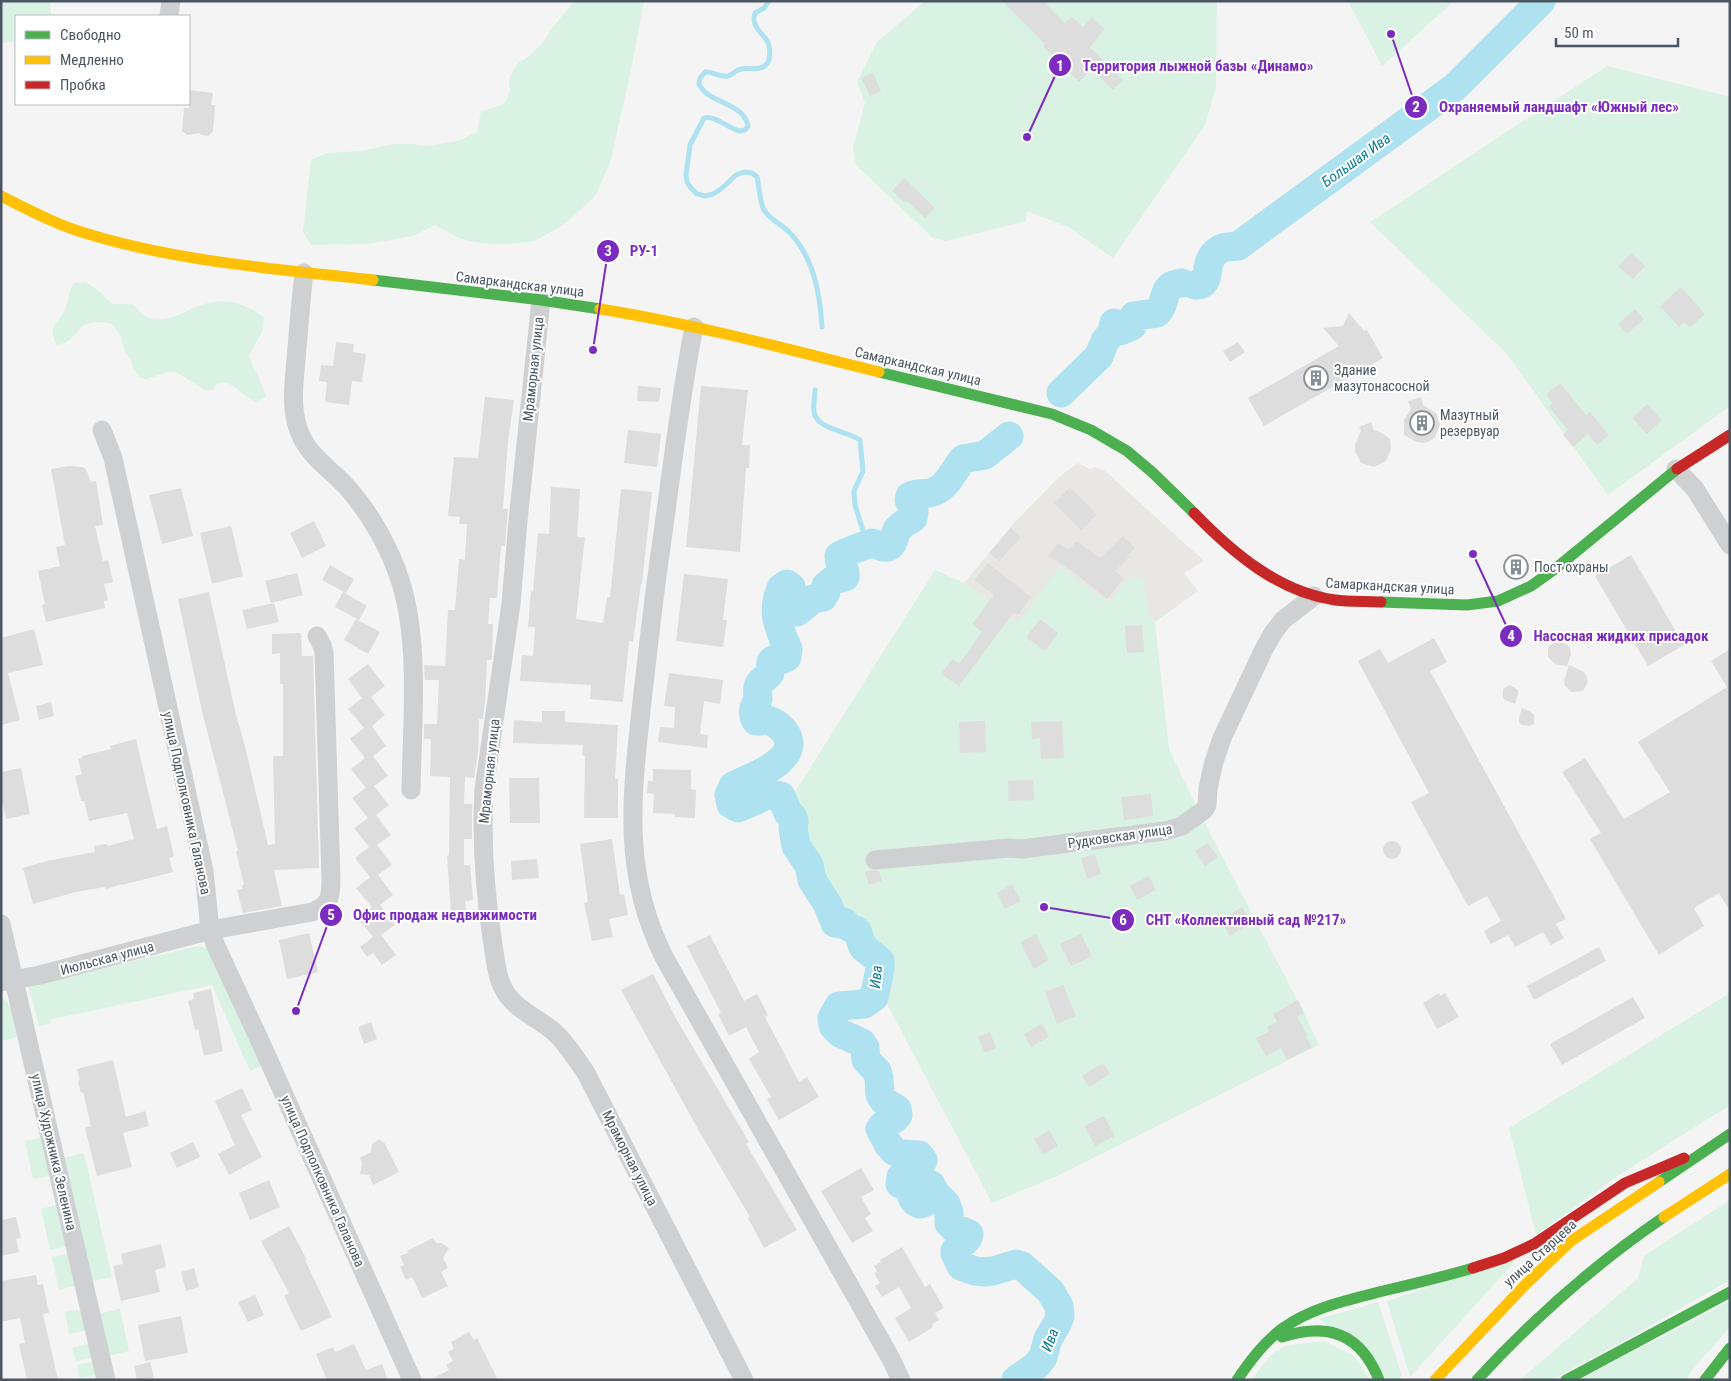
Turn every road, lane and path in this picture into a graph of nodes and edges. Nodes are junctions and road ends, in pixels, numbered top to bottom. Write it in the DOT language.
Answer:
graph roads {
  1 [pos="1,196"];
  2 [pos="304,273"];
  3 [pos="541,300"];
  4 [pos="694,327"];
  5 [pos="102,430"];
  6 [pos="1730,435"];
  7 [pos="1676,469"];
  8 [pos="1730,545"];
  9 [pos="1314,596"];
  10 [pos="317,636"];
  11 [pos="411,790"];
  12 [pos="875,860"];
  13 [pos="1,924"];
  14 [pos="211,930"];
  15 [pos="8,982"];
  16 [pos="1730,1134"];
  17 [pos="1708,1147"];
  18 [pos="1730,1174"];
  19 [pos="1730,1292"];
  20 [pos="1730,1348"];
  21 [pos="1256,1354"];
  22 [pos="106,1380"];
  23 [pos="412,1380"];
  24 [pos="744,1380"];
  25 [pos="901,1380"];
  26 [pos="1237,1380"];
  27 [pos="1379,1380"];
  28 [pos="1435,1380"];
  29 [pos="1477,1380"];
  30 [pos="1566,1380"];
  31 [pos="1705,1380"];
  1 -- 2 [label="street, Самаркандская улица"];
  2 -- 3 [label="street, Самаркандская улица"];
  2 -- 11 [label="street"];
  3 -- 4 [label="street, Самаркандская улица"];
  3 -- 24 [label="street, Мраморная улица"];
  4 -- 9 [label="street, Самаркандская улица"];
  4 -- 25 [label="street"];
  5 -- 14 [label="street, улица Подполковника Галанова"];
  6 -- 7 [label="street, Самаркандская улица"];
  7 -- 8 [label="street"];
  7 -- 9 [label="street, Самаркандская улица"];
  9 -- 12 [label="street, Рудковская улица"];
  10 -- 14 [label="street, Июльская улица"];
  13 -- 15 [label="street, улица Художника Зеленина"];
  14 -- 15 [label="street, Июльская улица"];
  14 -- 23 [label="street, улица Подполковника Галанова"];
  15 -- 22 [label="street, улица Художника Зеленина"];
  16 -- 17 [label="street, улица Старцева"];
  17 -- 21 [label="street"];
  17 -- 28 [label="street, улица Старцева"];
  18 -- 29 [label="street"];
  19 -- 30 [label="street"];
  20 -- 31 [label="street"];
  21 -- 26 [label="street"];
  21 -- 27 [label="street"];
}
